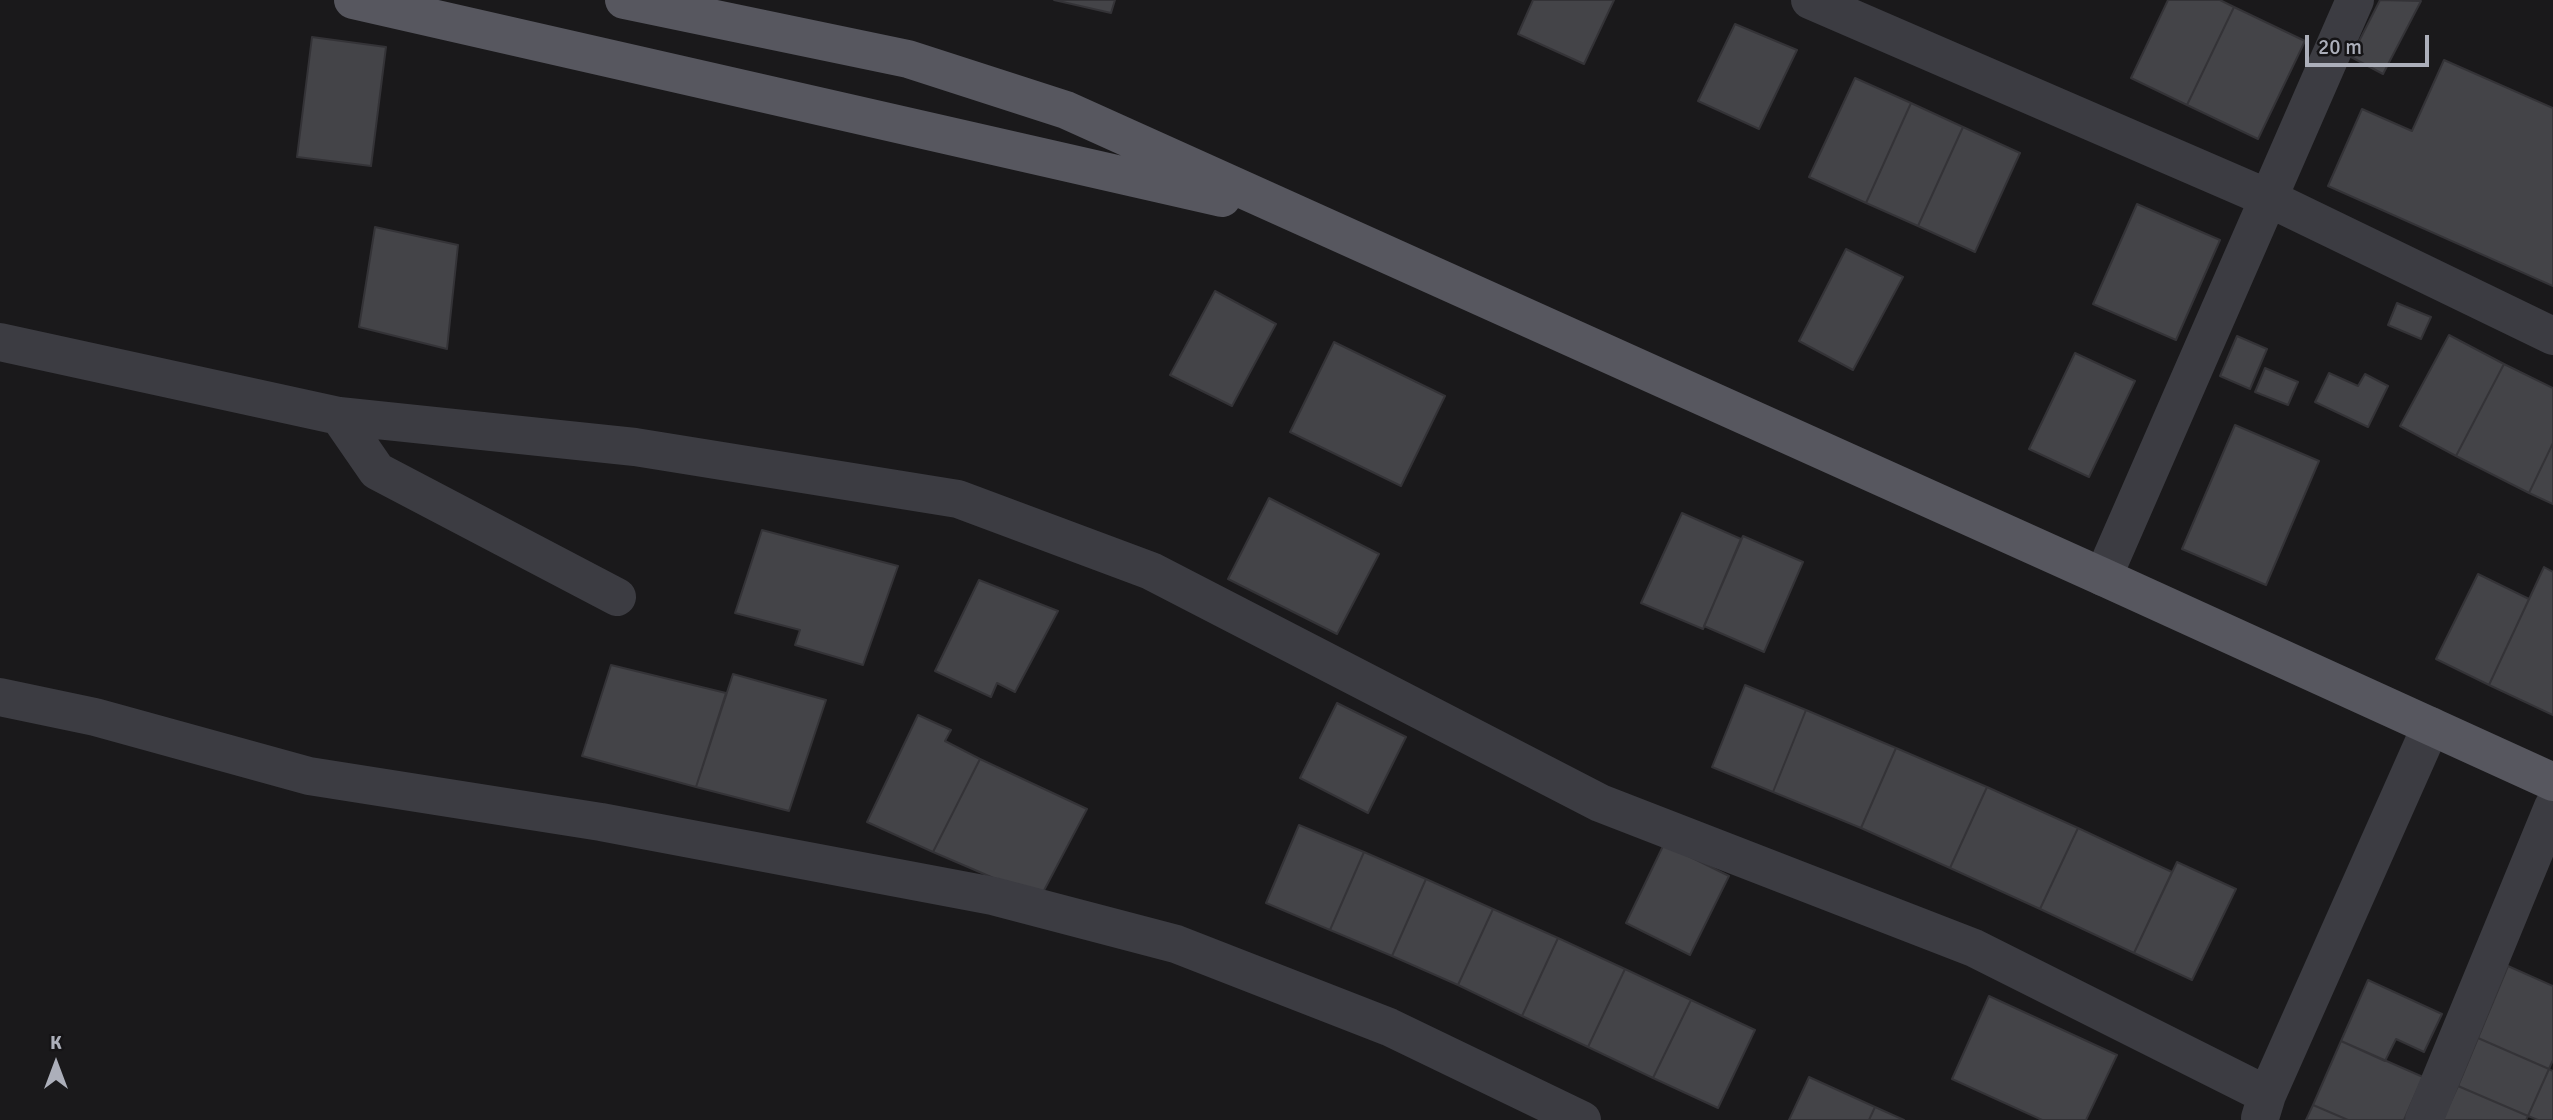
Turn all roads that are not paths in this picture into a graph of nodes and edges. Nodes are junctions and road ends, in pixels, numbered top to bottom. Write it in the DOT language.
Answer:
graph roads {
  1 [pos="353,0"];
  2 [pos="624,0"];
  3 [pos="1810,0"];
  4 [pos="2355,0"];
  5 [pos="2270,199"];
  6 [pos="1302,216"];
  7 [pos="2553,335"];
  8 [pos="0,342"];
  9 [pos="340,416"];
  10 [pos="2103,577"];
  11 [pos="617,597"];
  12 [pos="0,697"];
  13 [pos="2431,726"];
  14 [pos="2553,782"];
  15 [pos="2553,807"];
  16 [pos="2263,1108"];
  17 [pos="1582,1120"];
  18 [pos="2424,1120"];
  1 -- 6 [label="main road"];
  2 -- 6 [label="main road"];
  3 -- 5 [label="street"];
  4 -- 5 [label="street"];
  5 -- 7 [label="street"];
  5 -- 10 [label="street"];
  6 -- 10 [label="main road"];
  8 -- 9 [label="street"];
  9 -- 11 [label="street"];
  9 -- 16 [label="street"];
  10 -- 13 [label="main road"];
  12 -- 17 [label="street"];
  13 -- 14 [label="main road"];
  13 -- 16 [label="street"];
  15 -- 18 [label="street"];
}
